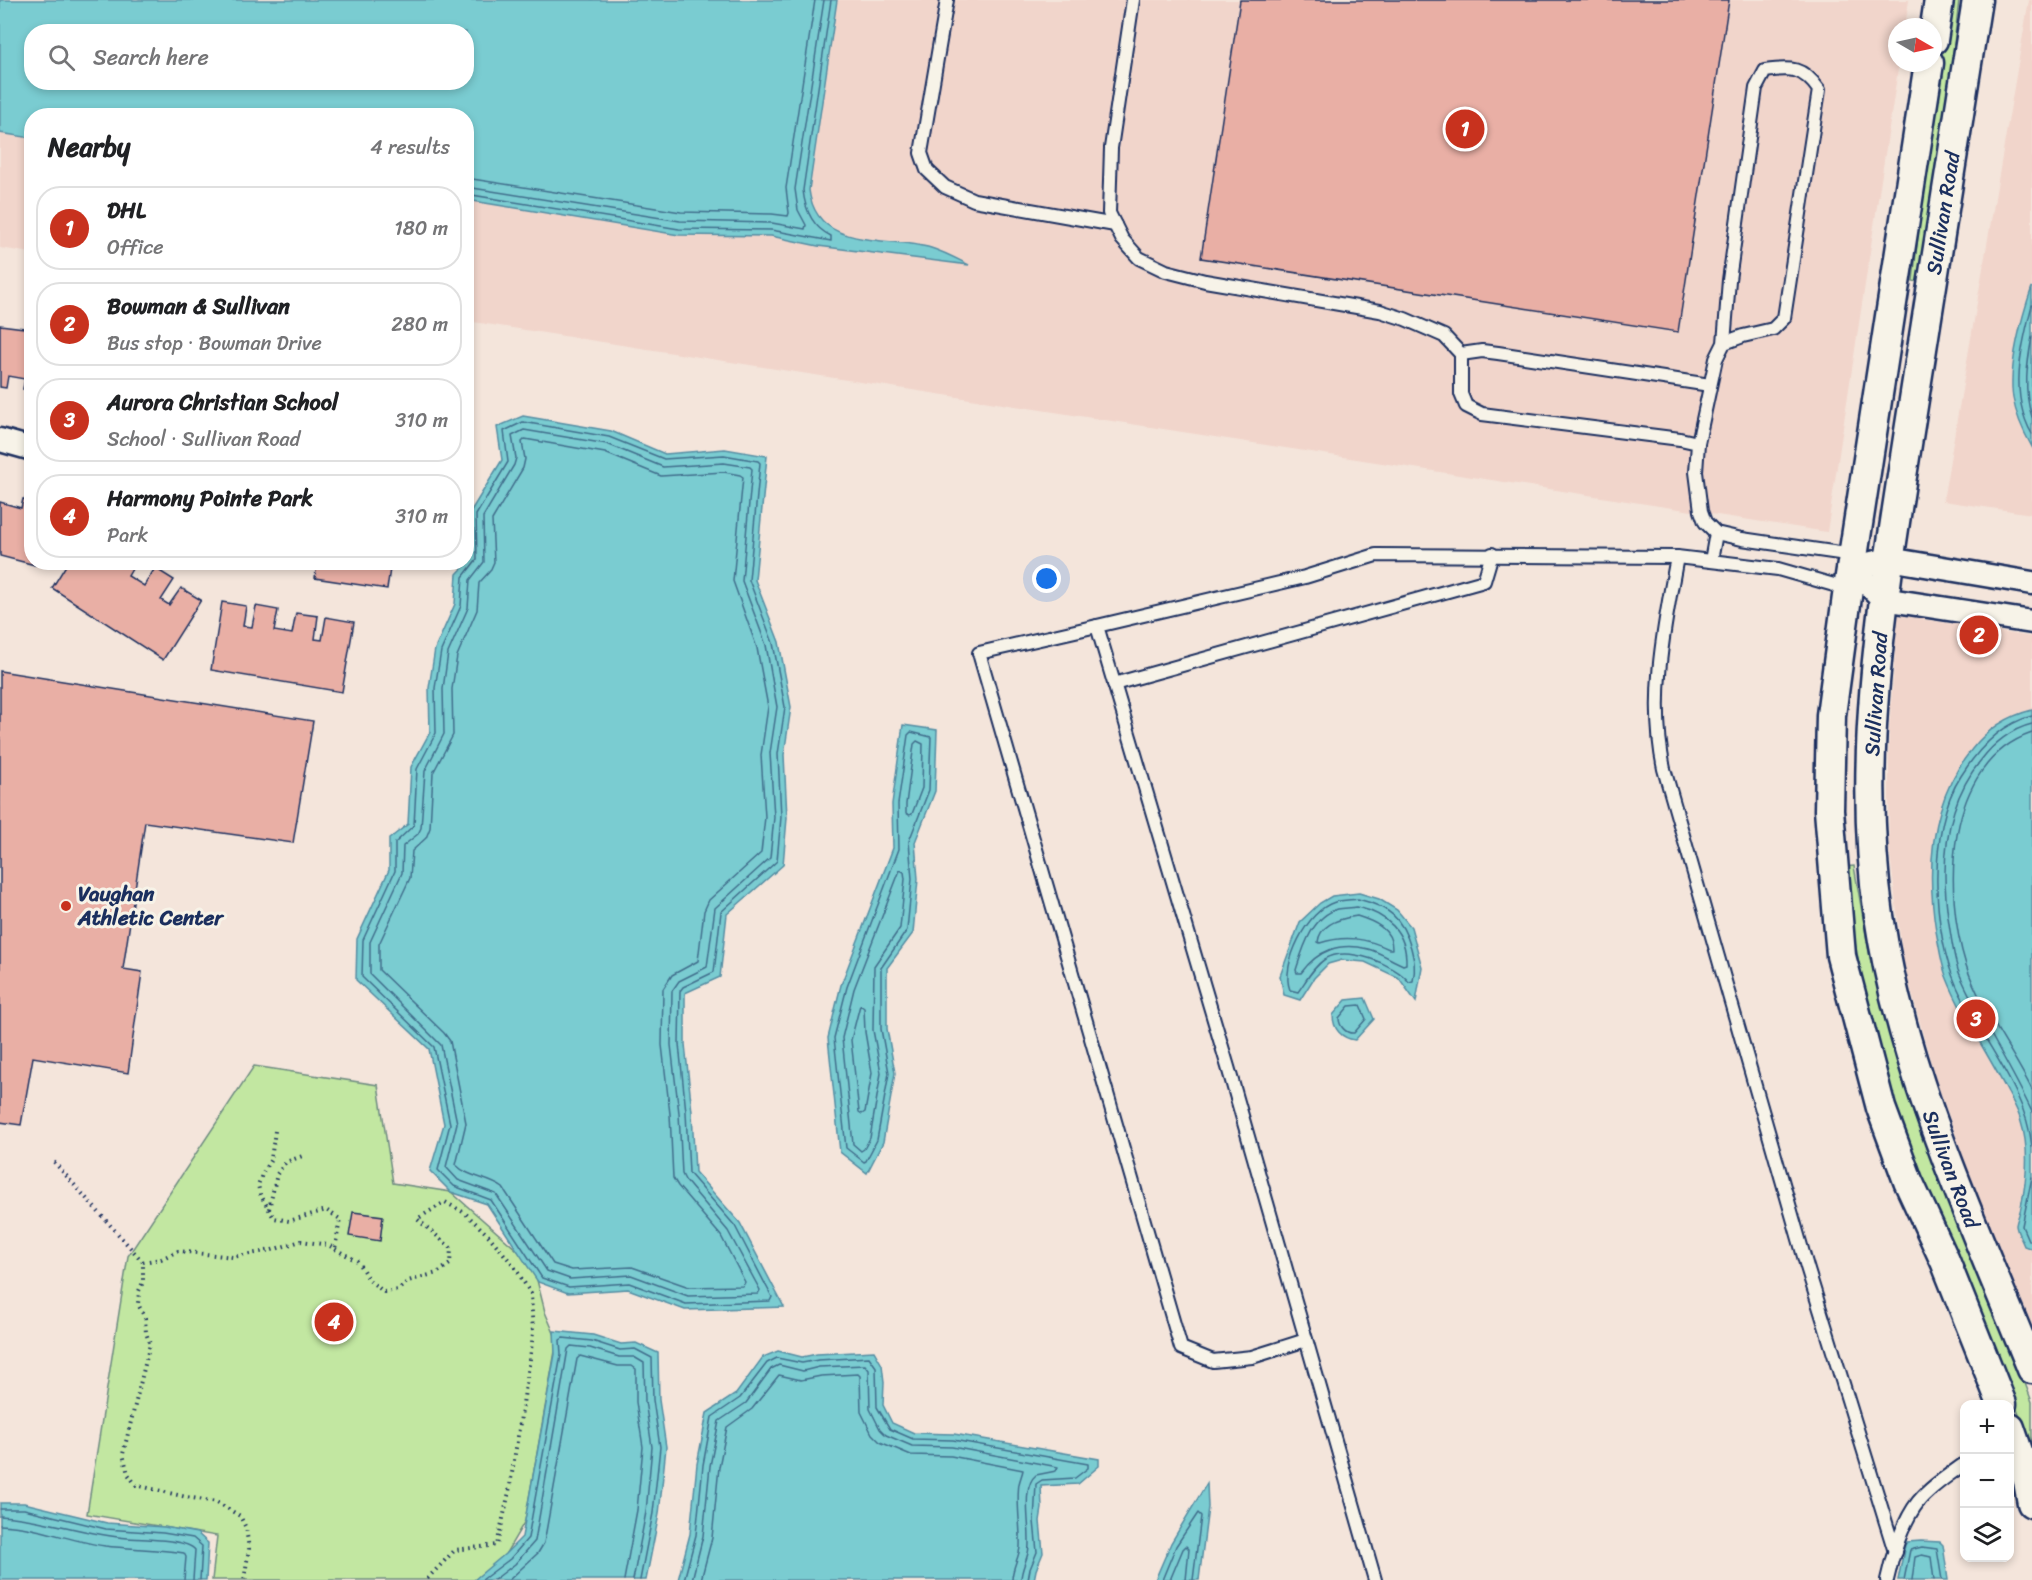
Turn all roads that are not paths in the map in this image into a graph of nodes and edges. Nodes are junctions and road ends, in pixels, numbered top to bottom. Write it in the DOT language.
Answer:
graph roads {
  1 [pos="947,0"];
  2 [pos="1132,0"];
  3 [pos="1939,0"];
  4 [pos="1977,0"];
  5 [pos="1936,18"];
  6 [pos="1928,72"];
  7 [pos="1115,225"];
  8 [pos="1724,343"];
  9 [pos="1461,354"];
  10 [pos="1710,385"];
  11 [pos="0,440"];
  12 [pos="1698,443"];
  13 [pos="24,447"];
  14 [pos="1716,533"];
  15 [pos="1492,555"];
  16 [pos="1677,557"];
  17 [pos="1889,559"];
  18 [pos="1711,561"];
  19 [pos="1851,571"];
  20 [pos="2032,583"];
  21 [pos="1883,599"];
  22 [pos="2032,622"];
  23 [pos="1097,626"];
  24 [pos="1114,684"];
  25 [pos="1306,1340"];
  26 [pos="2032,1369"];
  27 [pos="2000,1400"];
  28 [pos="2014,1447"];
  29 [pos="1960,1467"];
  30 [pos="2032,1503"];
  31 [pos="1895,1552"];
  32 [pos="1375,1580"];
  33 [pos="1887,1580"];
  1 -- 7 [label="lane"];
  2 -- 7 [label="lane"];
  3 -- 5 [label="street"];
  4 -- 17 [label="street, Sullivan Road"];
  6 -- 19 [label="street, Sullivan Road"];
  7 -- 9 [label="lane"];
  8 -- 8 [label="lane"];
  8 -- 10 [label="lane"];
  9 -- 10 [label="lane"];
  9 -- 12 [label="lane"];
  10 -- 12 [label="lane"];
  11 -- 13 [label="street"];
  12 -- 14 [label="lane"];
  14 -- 18 [label="lane"];
  14 -- 19 [label="lane"];
  15 -- 16 [label="lane"];
  15 -- 23 [label="lane"];
  15 -- 24 [label="lane"];
  16 -- 18 [label="lane"];
  16 -- 31 [label="lane"];
  17 -- 19 [label="street"];
  17 -- 20 [label="street"];
  17 -- 21 [label="street, Sullivan Road"];
  18 -- 19 [label="lane"];
  19 -- 21 [label="street"];
  19 -- 27 [label="street, Sullivan Road"];
  21 -- 22 [label="street"];
  21 -- 26 [label="street, Sullivan Road"];
  23 -- 24 [label="lane"];
  23 -- 25 [label="lane"];
  24 -- 25 [label="lane"];
  25 -- 32 [label="lane"];
  28 -- 30 [label="street"];
  29 -- 31 [label="lane"];
  31 -- 33 [label="lane"];
}
